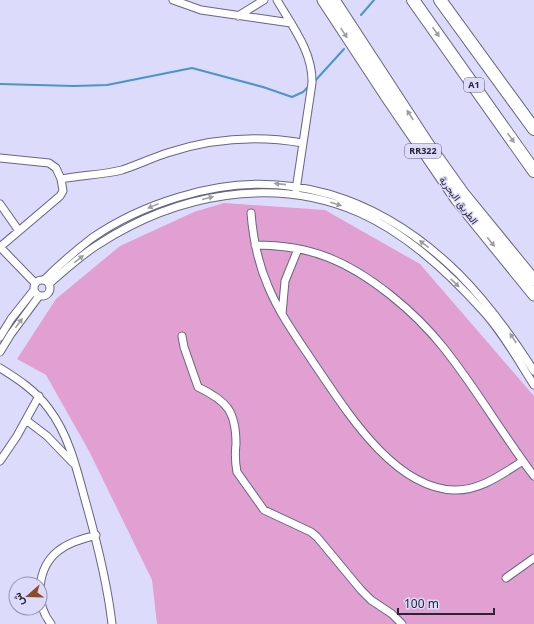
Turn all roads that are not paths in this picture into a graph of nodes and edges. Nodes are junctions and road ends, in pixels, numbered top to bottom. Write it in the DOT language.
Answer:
graph roads {
  1 [pos="173,0"];
  2 [pos="264,0"];
  3 [pos="278,0"];
  4 [pos="323,0"];
  5 [pos="334,0"];
  6 [pos="414,0"];
  7 [pos="440,0"];
  8 [pos="238,16"];
  9 [pos="291,23"];
  10 [pos="534,129"];
  11 [pos="303,143"];
  12 [pos="0,158"];
  13 [pos="534,171"];
  14 [pos="61,179"];
  15 [pos="296,190"];
  16 [pos="0,204"];
  17 [pos="251,213"];
  18 [pos="19,231"];
  19 [pos="255,245"];
  20 [pos="0,247"];
  21 [pos="298,249"];
  22 [pos="534,280"];
  23 [pos="46,282"];
  24 [pos="36,290"];
  25 [pos="534,295"];
  26 [pos="282,314"];
  27 [pos="182,336"];
  28 [pos="0,337"];
  29 [pos="0,352"];
  30 [pos="0,368"];
  31 [pos="534,371"];
  32 [pos="534,385"];
  33 [pos="39,396"];
  34 [pos="26,420"];
  35 [pos="0,461"];
  36 [pos="523,461"];
  37 [pos="76,466"];
  38 [pos="534,476"];
  39 [pos="96,536"];
  40 [pos="534,558"];
  41 [pos="506,578"];
  42 [pos="51,624"];
  43 [pos="112,624"];
  44 [pos="402,624"];
  1 -- 8 [label="street"];
  2 -- 8 [label="street"];
  3 -- 9 [label="street"];
  4 -- 25 [label="main road, الطريق البحرية / RR322, one-way"];
  22 -- 5 [label="main road, الطريق البحرية / RR322, one-way"];
  6 -- 13 [label="highway, A1, one-way"];
  7 -- 10 [label="highway, A1"];
  8 -- 9 [label="street"];
  9 -- 11 [label="street"];
  11 -- 14 [label="street"];
  11 -- 15 [label="street"];
  12 -- 14 [label="street"];
  14 -- 18 [label="street"];
  15 -- 23 [label="street"];
  31 -- 15 [label="street, one-way"];
  15 -- 32 [label="street, one-way"];
  16 -- 18 [label="street"];
  17 -- 19 [label="street"];
  18 -- 20 [label="street"];
  19 -- 21 [label="street"];
  19 -- 26 [label="street"];
  20 -- 24 [label="street"];
  21 -- 26 [label="street"];
  21 -- 36 [label="street"];
  23 -- 24 [label="street"];
  23 -- 24 [label="street"];
  24 -- 28 [label="street"];
  29 -- 24 [label="street, one-way"];
  26 -- 36 [label="street"];
  27 -- 44 [label="street"];
  30 -- 33 [label="street"];
  33 -- 34 [label="street"];
  33 -- 37 [label="street"];
  34 -- 35 [label="street"];
  34 -- 37 [label="street"];
  36 -- 38 [label="street"];
  37 -- 39 [label="street"];
  39 -- 42 [label="street"];
  39 -- 43 [label="street"];
  40 -- 41 [label="street"];
}
